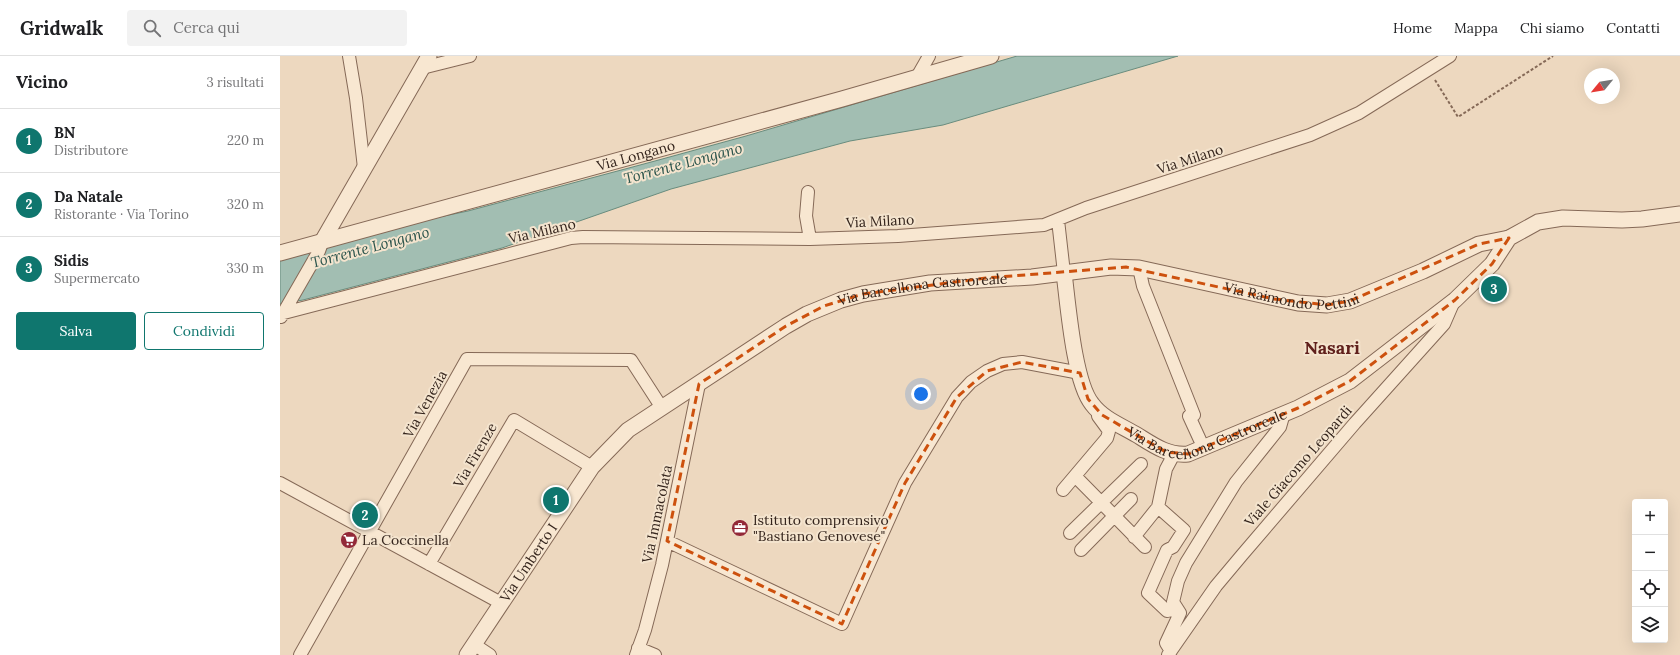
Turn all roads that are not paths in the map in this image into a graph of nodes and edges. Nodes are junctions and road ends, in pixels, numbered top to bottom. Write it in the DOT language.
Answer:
graph roads {
  1 [pos="349,56"];
  2 [pos="470,56"];
  3 [pos="928,56"];
  4 [pos="991,56"];
  5 [pos="1450,56"];
  6 [pos="967,59"];
  7 [pos="426,62"];
  8 [pos="917,78"];
  9 [pos="364,168"];
  10 [pos="808,192"];
  11 [pos="1680,214"];
  12 [pos="1058,220"];
  13 [pos="1509,238"];
  14 [pos="810,239"];
  15 [pos="321,246"];
  16 [pos="280,253"];
  17 [pos="1139,268"];
  18 [pos="1064,273"];
  19 [pos="1455,300"];
  20 [pos="283,312"];
  21 [pos="1080,373"];
  22 [pos="699,384"];
  23 [pos="662,408"];
  24 [pos="1098,410"];
  25 [pos="1284,413"];
  26 [pos="1200,440"];
  27 [pos="1174,454"];
  28 [pos="1141,464"];
  29 [pos="592,467"];
  30 [pos="1075,476"];
  31 [pos="280,483"];
  32 [pos="1063,490"];
  33 [pos="1131,499"];
  34 [pos="1102,502"];
  35 [pos="1158,507"];
  36 [pos="1114,516"];
  37 [pos="370,532"];
  38 [pos="1070,533"];
  39 [pos="1134,537"];
  40 [pos="667,541"];
  41 [pos="1145,547"];
  42 [pos="1081,550"];
  43 [pos="429,564"];
  44 [pos="501,603"];
  45 [pos="1177,609"];
  46 [pos="471,650"];
  47 [pos="637,652"];
  48 [pos="1169,653"];
  49 [pos="300,655"];
  50 [pos="490,655"];
  51 [pos="655,655"];
  1 -- 9 [label="street"];
  2 -- 7 [label="street"];
  3 -- 8 [label="street"];
  4 -- 6 [label="street, Via Longano"];
  5 -- 12 [label="street, Via Milano"];
  6 -- 8 [label="street, Via Longano"];
  7 -- 9 [label="street"];
  8 -- 15 [label="street, Via Longano"];
  9 -- 15 [label="street"];
  10 -- 14 [label="street"];
  11 -- 13 [label="street, Via Barcellona Castroreale"];
  12 -- 14 [label="street, Via Milano"];
  12 -- 18 [label="street"];
  13 -- 17 [label="street, Via Raimondo Pettini"];
  13 -- 19 [label="street, Via Barcellona Castroreale"];
  14 -- 20 [label="street, Via Milano"];
  15 -- 16 [label="street, Via Longano"];
  15 -- 20 [label="street"];
  17 -- 18 [label="street, Via Raimondo Pettini"];
  17 -- 26 [label="street"];
  18 -- 21 [label="street, Via Barcellona Castroreale"];
  18 -- 22 [label="street, Via Barcellona Castroreale"];
  19 -- 25 [label="street, Via Barcellona Castroreale"];
  19 -- 48 [label="street, Viale Giacomo Leopardi"];
  21 -- 24 [label="street, Via Barcellona Castroreale"];
  21 -- 40 [label="street"];
  22 -- 23 [label="street, Via Umberto I"];
  22 -- 40 [label="street, Via Immacolata"];
  23 -- 29 [label="street, Via Umberto I"];
  23 -- 37 [label="street, Via Venezia"];
  24 -- 27 [label="street, Via Barcellona Castroreale"];
  24 -- 30 [label="street"];
  25 -- 27 [label="street, Via Barcellona Castroreale"];
  25 -- 45 [label="street"];
  27 -- 35 [label="street"];
  28 -- 34 [label="street"];
  29 -- 43 [label="street, Via Firenze"];
  29 -- 44 [label="street, Via Umberto I"];
  30 -- 32 [label="street"];
  30 -- 34 [label="street"];
  31 -- 37 [label="street"];
  33 -- 36 [label="street"];
  34 -- 36 [label="street"];
  34 -- 38 [label="street"];
  35 -- 39 [label="street"];
  35 -- 45 [label="street"];
  36 -- 39 [label="street"];
  36 -- 42 [label="street"];
  37 -- 43 [label="street"];
  37 -- 49 [label="street, Via Venezia"];
  39 -- 41 [label="street"];
  40 -- 47 [label="street, Via Immacolata"];
  43 -- 44 [label="street"];
  44 -- 46 [label="street, Via Umberto I"];
  45 -- 48 [label="street"];
  46 -- 50 [label="street"];
  47 -- 51 [label="street, Via Immacolata"];
}
